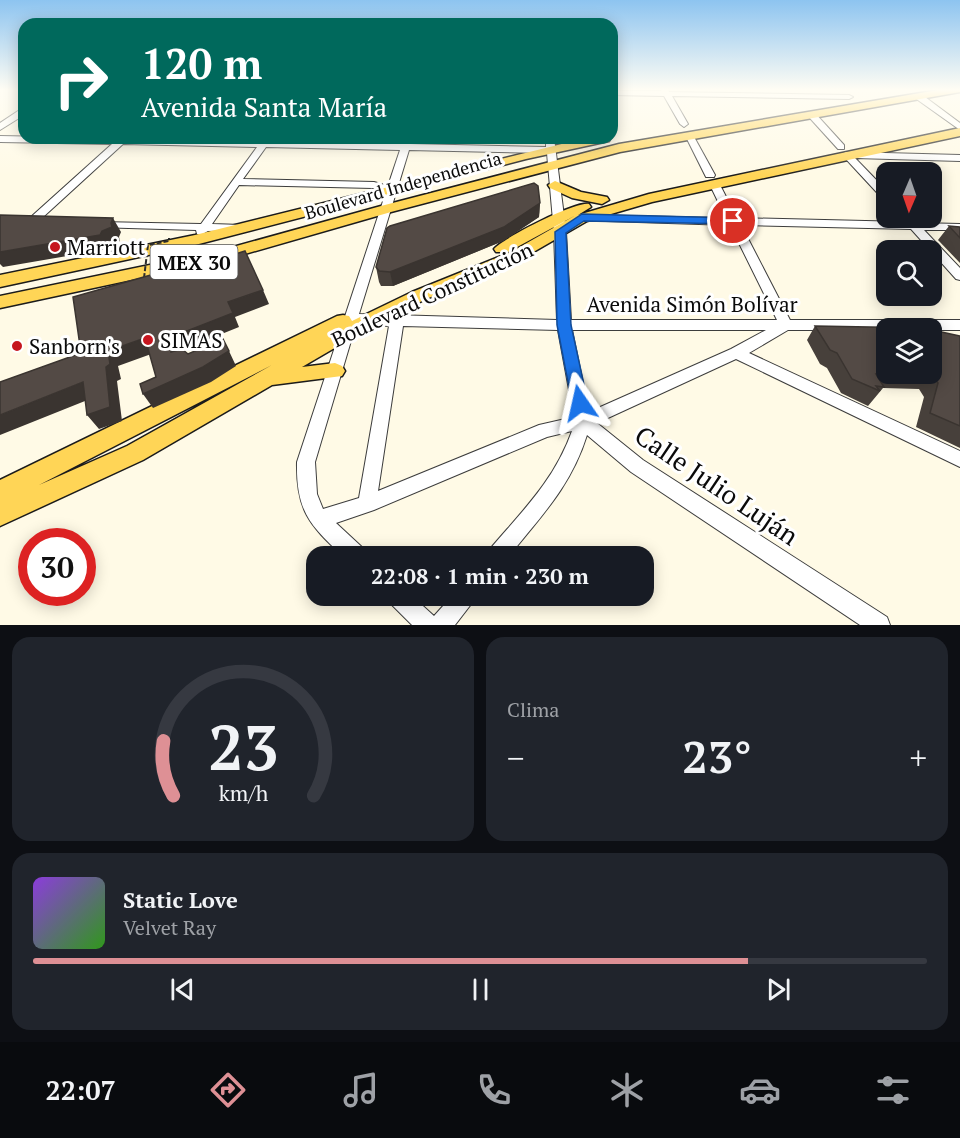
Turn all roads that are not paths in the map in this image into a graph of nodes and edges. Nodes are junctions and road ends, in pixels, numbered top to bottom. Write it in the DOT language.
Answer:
graph roads {
  1 [pos="13,118"];
  2 [pos="680,118"];
  3 [pos="745,118"];
  4 [pos="816,118"];
  5 [pos="0,127"];
  6 [pos="685,127"];
  7 [pos="959,127"];
  8 [pos="0,139"];
  9 [pos="18,139"];
  10 [pos="119,144"];
  11 [pos="263,144"];
  12 [pos="405,144"];
  13 [pos="438,144"];
  14 [pos="580,144"];
  15 [pos="551,151"];
  16 [pos="844,151"];
  17 [pos="960,158"];
  18 [pos="712,180"];
  19 [pos="237,182"];
  20 [pos="551,184"];
  21 [pos="876,185"];
  22 [pos="392,191"];
  23 [pos="602,200"];
  24 [pos="386,209"];
  25 [pos="582,218"];
  26 [pos="733,221"];
  27 [pos="10,222"];
  28 [pos="876,222"];
  29 [pos="54,223"];
  30 [pos="88,224"];
  31 [pos="560,224"];
  32 [pos="942,225"];
  33 [pos="27,226"];
  34 [pos="204,227"];
  35 [pos="960,227"];
  36 [pos="247,228"];
  37 [pos="916,228"];
  38 [pos="194,241"];
  39 [pos="960,276"];
  40 [pos="0,281"];
  41 [pos="104,282"];
  42 [pos="0,302"];
  43 [pos="397,320"];
  44 [pos="356,322"];
  45 [pos="564,325"];
  46 [pos="786,325"];
  47 [pos="955,327"];
  48 [pos="736,352"];
  49 [pos="335,370"];
  50 [pos="267,379"];
  51 [pos="583,422"];
  52 [pos="960,459"];
  53 [pos="0,492"];
  54 [pos="367,504"];
  55 [pos="0,514"];
  56 [pos="319,520"];
  57 [pos="346,546"];
  58 [pos="505,546"];
  59 [pos="408,606"];
  60 [pos="457,606"];
  61 [pos="428,625"];
  62 [pos="441,625"];
  63 [pos="879,625"];
  1 -- 5 [label="street"];
  2 -- 6 [label="street"];
  3 -- 6 [label="main road, Boulevard Independencia / MEX 30"];
  4 -- 16 [label="street"];
  6 -- 15 [label="main road, Boulevard Independencia / MEX 30"];
  6 -- 18 [label="street"];
  7 -- 16 [label="main road, Boulevard Constitución"];
  8 -- 9 [label="street"];
  10 -- 33 [label="street"];
  11 -- 19 [label="street"];
  12 -- 22 [label="street"];
  13 -- 15 [label="street"];
  14 -- 15 [label="main road, Boulevard Independencia / MEX 30"];
  15 -- 20 [label="street"];
  15 -- 22 [label="main road, Boulevard Independencia / MEX 30"];
  15 -- 24 [label="main road, Boulevard Independencia / MEX 30"];
  16 -- 17 [label="street"];
  16 -- 18 [label="main road, Boulevard Constitución"];
  16 -- 21 [label="street"];
  18 -- 23 [label="main road, Boulevard Constitución"];
  18 -- 25 [label="main road, Boulevard Constitución"];
  18 -- 26 [label="street"];
  19 -- 22 [label="street"];
  19 -- 34 [label="street"];
  20 -- 23 [label="main road"];
  20 -- 31 [label="street"];
  22 -- 24 [label="street"];
  22 -- 36 [label="main road, Boulevard Independencia / MEX 30"];
  23 -- 31 [label="main road, Boulevard Constitución"];
  24 -- 41 [label="main road, Boulevard Independencia / MEX 30"];
  24 -- 44 [label="street"];
  25 -- 26 [label="street"];
  25 -- 31 [label="main road, Boulevard Constitución"];
  26 -- 28 [label="street"];
  26 -- 46 [label="street"];
  27 -- 33 [label="street"];
  29 -- 33 [label="street"];
  30 -- 34 [label="street"];
  31 -- 44 [label="main road, Boulevard Constitución"];
  31 -- 45 [label="street"];
  32 -- 35 [label="street"];
  34 -- 36 [label="street"];
  34 -- 38 [label="street"];
  36 -- 38 [label="main road, Boulevard Independencia / MEX 30"];
  37 -- 39 [label="street"];
  38 -- 40 [label="main road, Boulevard Independencia / MEX 30"];
  38 -- 41 [label="main road"];
  41 -- 42 [label="main road, Boulevard Independencia / MEX 30"];
  43 -- 44 [label="street, Avenida Simón Bolívar"];
  43 -- 45 [label="street, Avenida Simón Bolívar"];
  43 -- 54 [label="street"];
  44 -- 49 [label="street"];
  44 -- 50 [label="main road, Boulevard Constitución"];
  44 -- 53 [label="main road, Boulevard Constitución"];
  45 -- 46 [label="street, Avenida Simón Bolívar"];
  45 -- 51 [label="street"];
  46 -- 47 [label="street, Avenida Simón Bolívar"];
  46 -- 48 [label="street"];
  48 -- 51 [label="street"];
  48 -- 52 [label="street"];
  49 -- 50 [label="main road"];
  49 -- 56 [label="street"];
  50 -- 55 [label="main road, Boulevard Constitución"];
  51 -- 54 [label="street"];
  51 -- 58 [label="street"];
  51 -- 63 [label="street, Calle Julio Luján"];
  54 -- 56 [label="street"];
  56 -- 57 [label="street"];
  59 -- 61 [label="street"];
  60 -- 62 [label="street"];
}
